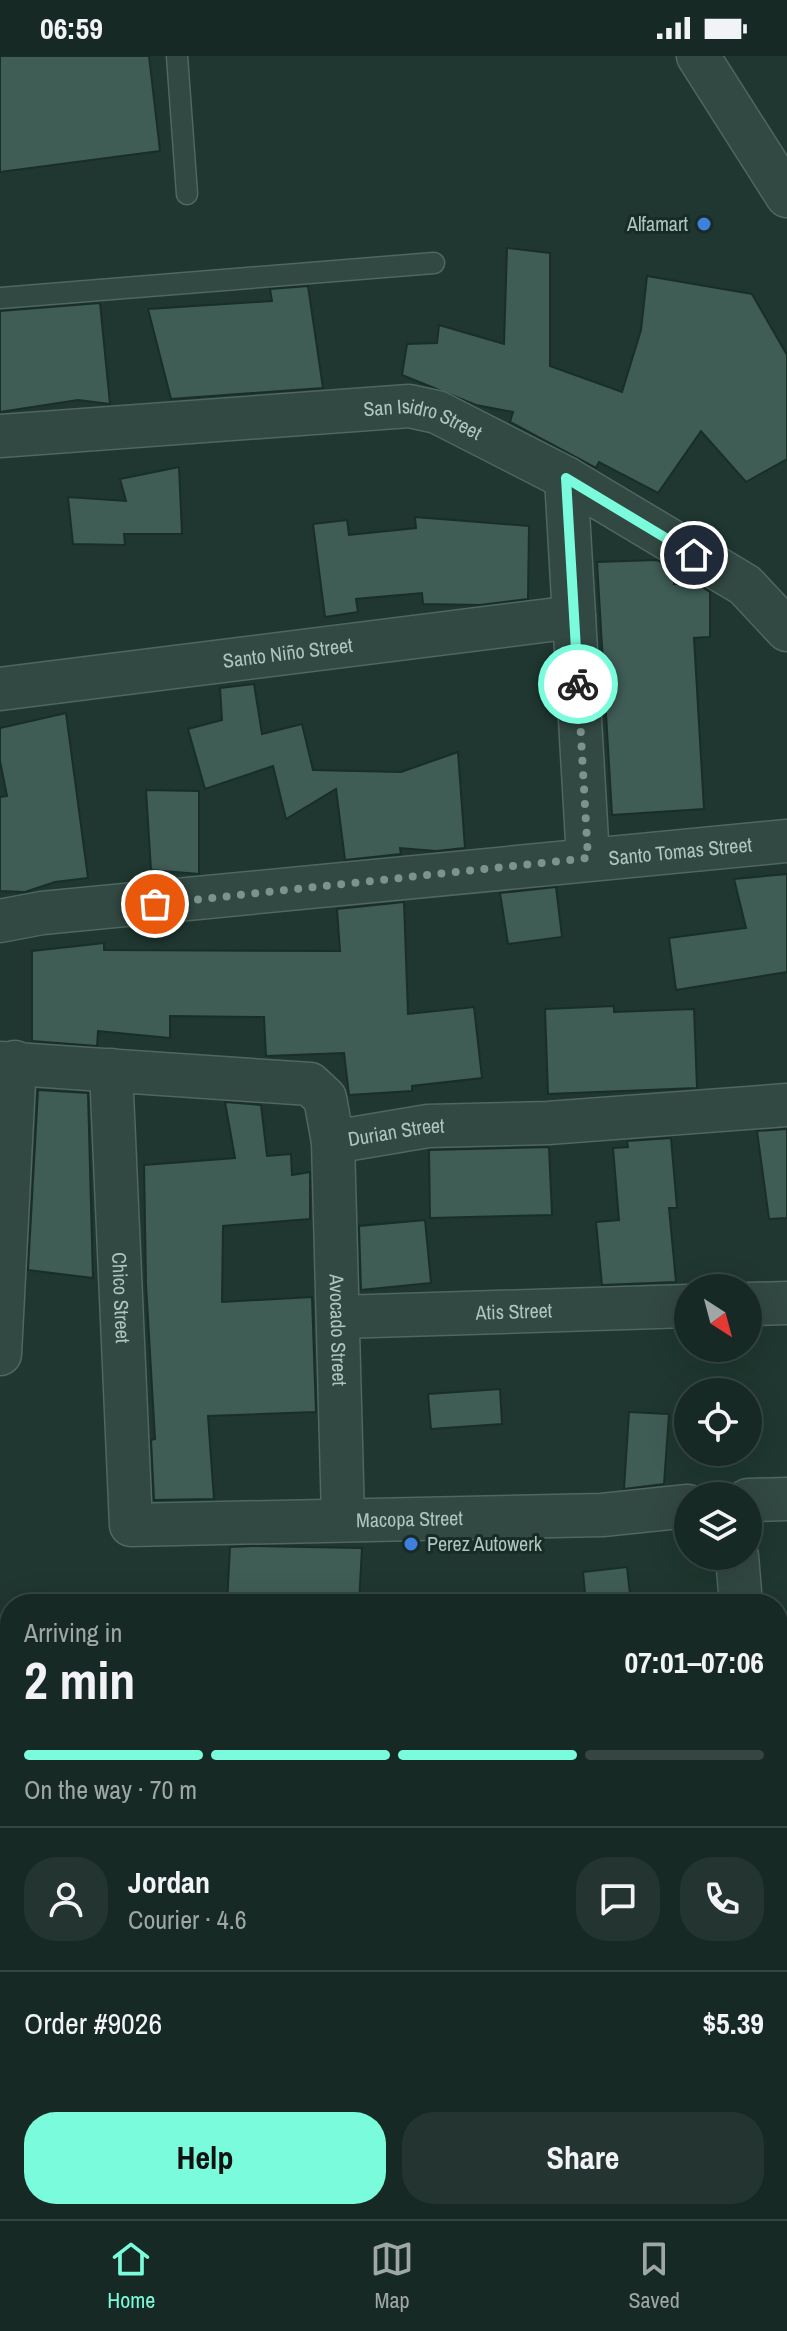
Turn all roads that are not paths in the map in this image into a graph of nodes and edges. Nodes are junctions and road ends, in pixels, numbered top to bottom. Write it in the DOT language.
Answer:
graph roads {
  1 [pos="177,56"];
  2 [pos="698,56"];
  3 [pos="187,194"];
  4 [pos="787,196"];
  5 [pos="434,263"];
  6 [pos="0,298"];
  7 [pos="0,436"];
  8 [pos="566,478"];
  9 [pos="574,617"];
  10 [pos="787,630"];
  11 [pos="0,689"];
  12 [pos="787,841"];
  13 [pos="588,858"];
  14 [pos="0,921"];
  15 [pos="8,1063"];
  16 [pos="111,1070"];
  17 [pos="787,1105"];
  18 [pos="333,1142"];
  19 [pos="787,1303"];
  20 [pos="762,1304"];
  21 [pos="674,1306"];
  22 [pos="340,1317"];
  23 [pos="0,1354"];
  24 [pos="787,1499"];
  25 [pos="762,1500"];
  26 [pos="674,1507"];
  27 [pos="343,1518"];
  28 [pos="131,1525"];
  29 [pos="738,1570"];
  30 [pos="740,1594"];
  1 -- 3 [label="lane"];
  2 -- 4 [label="street"];
  5 -- 6 [label="lane"];
  7 -- 8 [label="street, San Isidro Street"];
  8 -- 9 [label="street"];
  8 -- 10 [label="street, San Isidro Street"];
  9 -- 11 [label="street, Santo Niño Street"];
  9 -- 13 [label="street"];
  12 -- 13 [label="street, Santo Tomas Street"];
  13 -- 14 [label="street, Santo Tomas Street"];
  15 -- 16 [label="street, Durian Street"];
  15 -- 23 [label="street"];
  16 -- 18 [label="street, Durian Street"];
  16 -- 28 [label="street, Chico Street"];
  17 -- 18 [label="street, Durian Street"];
  18 -- 22 [label="street, Avocado Street"];
  19 -- 20 [label="street"];
  21 -- 22 [label="street, Atis Street"];
  22 -- 27 [label="street, Avocado Street"];
  24 -- 25 [label="street"];
  26 -- 27 [label="street, Macopa Street"];
  27 -- 28 [label="street, Macopa Street"];
  29 -- 30 [label="street"];
}
